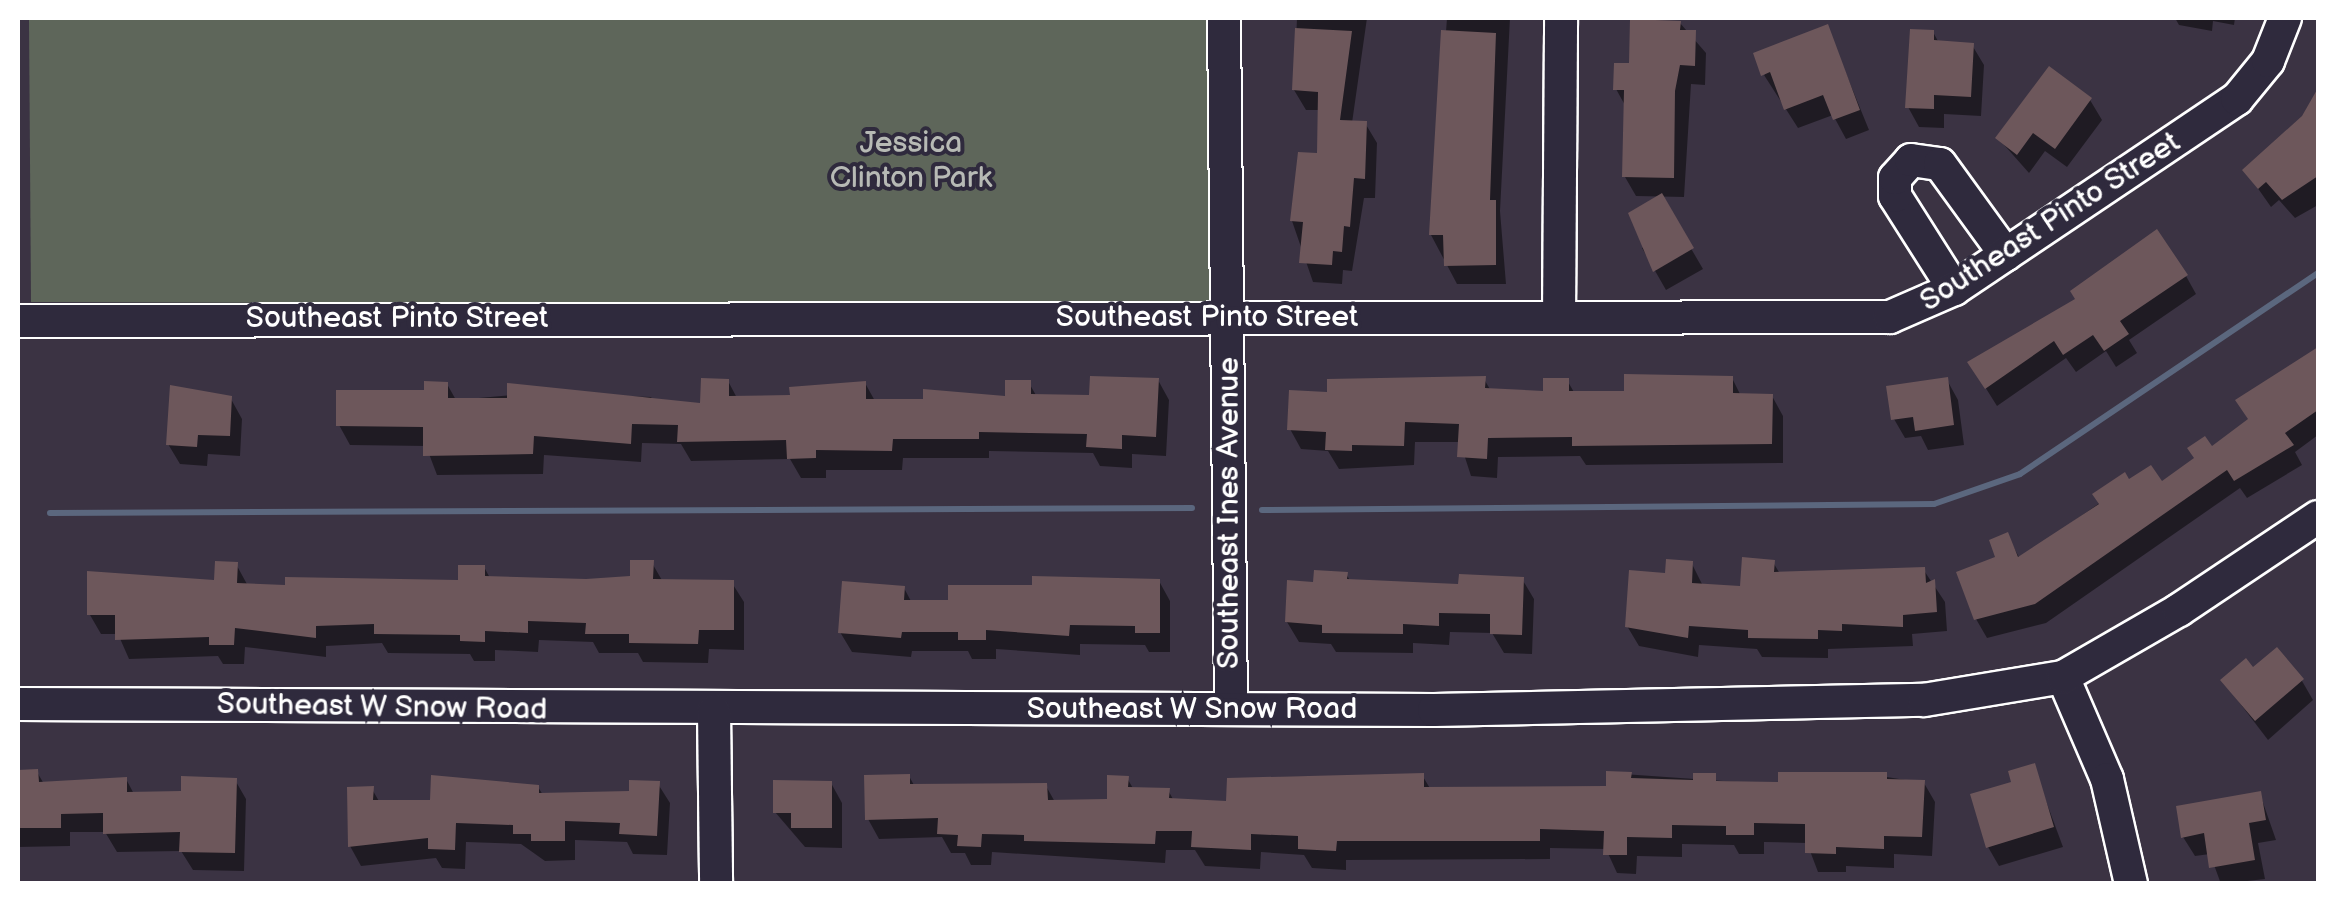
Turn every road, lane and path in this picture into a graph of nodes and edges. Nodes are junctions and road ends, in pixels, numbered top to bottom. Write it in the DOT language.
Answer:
graph roads {
  1 [pos="1224,18"];
  2 [pos="1560,18"];
  3 [pos="2285,18"];
  4 [pos="2006,254"];
  5 [pos="1954,289"];
  6 [pos="1228,317"];
  7 [pos="1558,317"];
  8 [pos="18,321"];
  9 [pos="2318,517"];
  10 [pos="2063,676"];
  11 [pos="18,704"];
  12 [pos="1231,708"];
  13 [pos="714,710"];
  14 [pos="716,884"];
  15 [pos="2131,884"];
  1 -- 6 [label="street, Southeast Ines Avenue"];
  2 -- 7 [label="street"];
  3 -- 4 [label="street, Southeast Pinto Street"];
  4 -- 5 [label="street, Southeast Pinto Street"];
  4 -- 5 [label="street"];
  5 -- 7 [label="street, Southeast Pinto Street"];
  6 -- 7 [label="street, Southeast Pinto Street"];
  6 -- 8 [label="street, Southeast Pinto Street"];
  6 -- 12 [label="street, Southeast Ines Avenue"];
  9 -- 10 [label="street, Southeast W Snow Road"];
  10 -- 12 [label="street, Southeast W Snow Road"];
  10 -- 15 [label="street"];
  11 -- 13 [label="street, Southeast W Snow Road"];
  12 -- 13 [label="street, Southeast W Snow Road"];
  13 -- 14 [label="street"];
}
